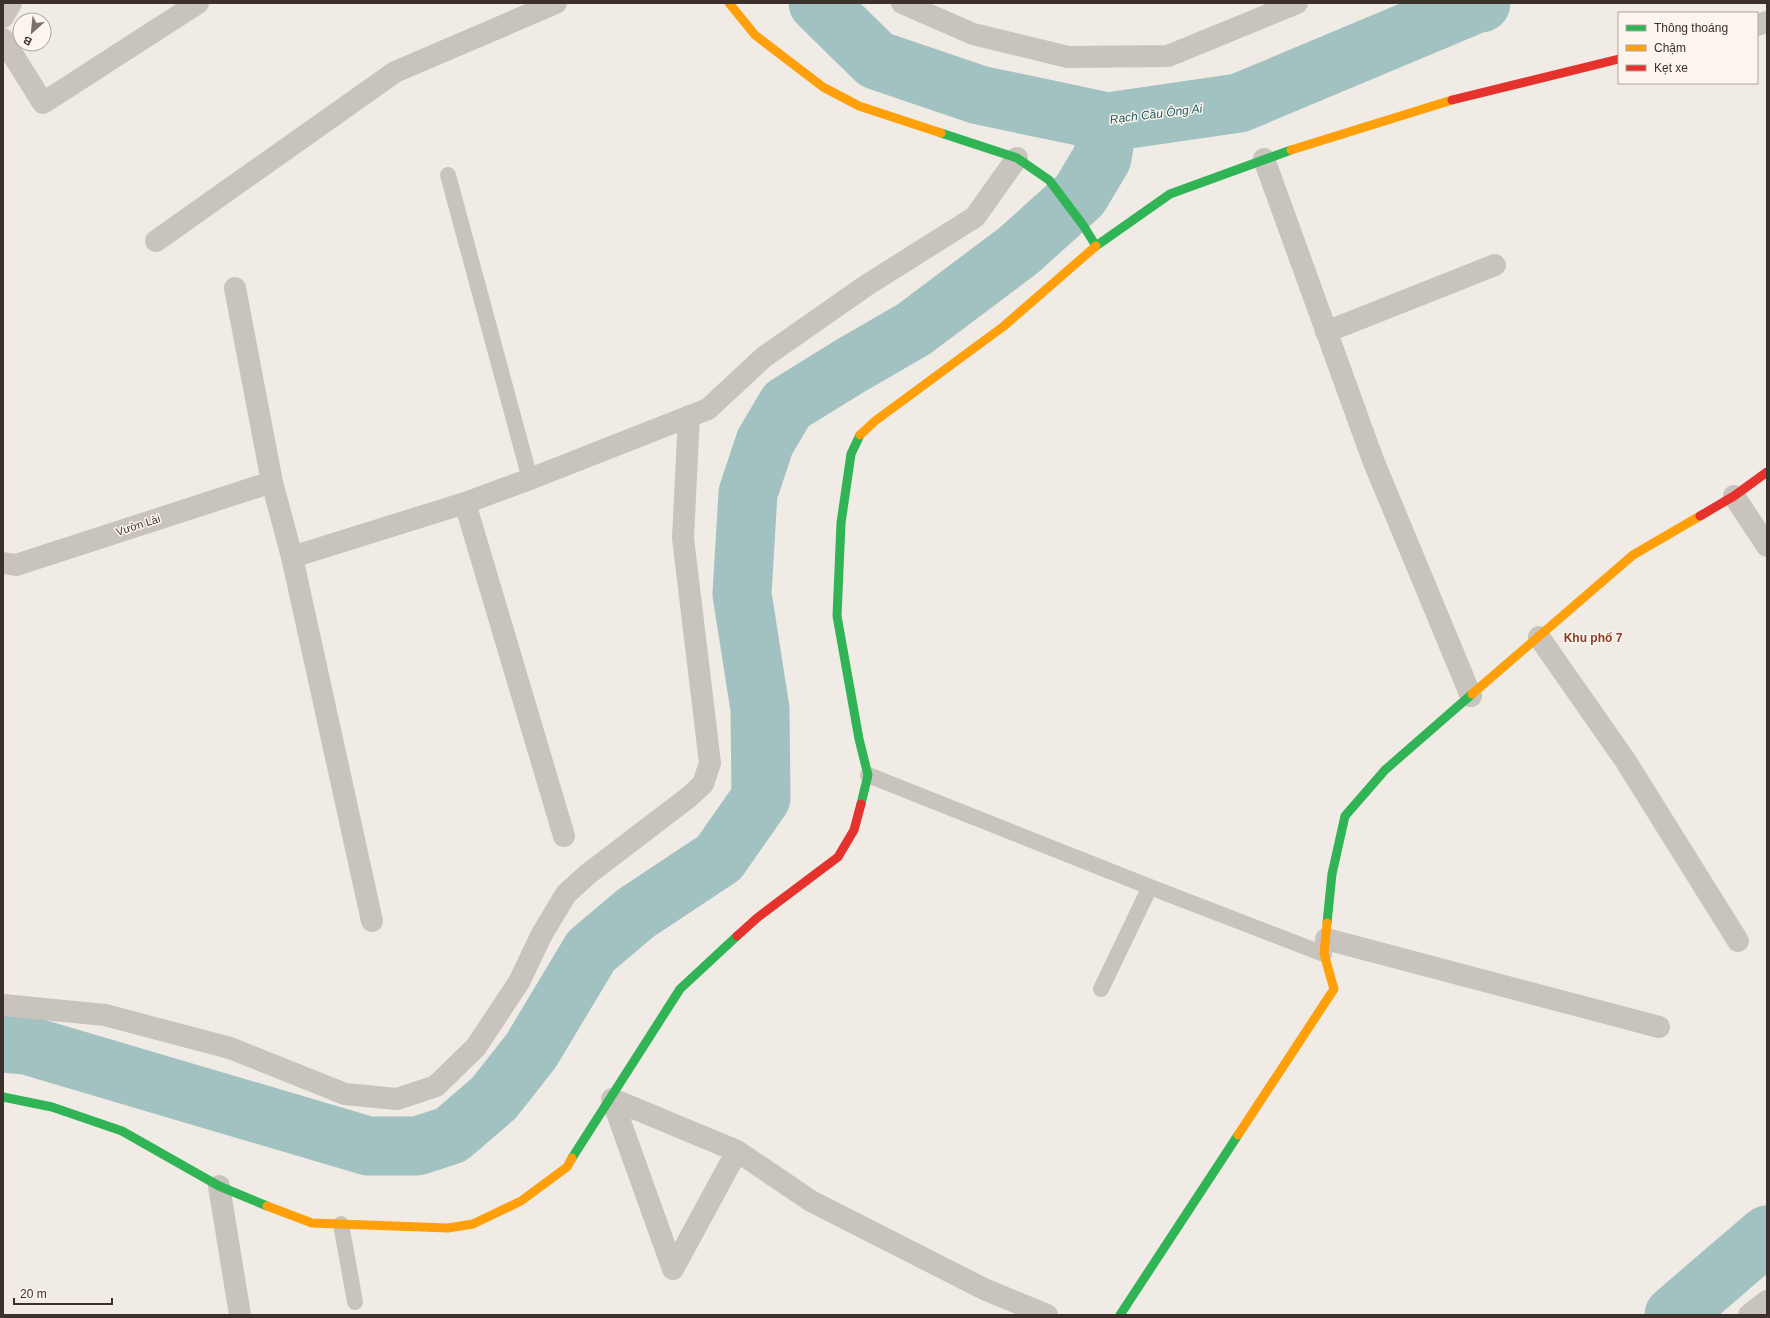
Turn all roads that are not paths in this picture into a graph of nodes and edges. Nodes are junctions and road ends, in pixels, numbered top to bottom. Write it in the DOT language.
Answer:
graph roads {
  1 [pos="11,3"];
  2 [pos="198,3"];
  3 [pos="556,3"];
  4 [pos="730,3"];
  5 [pos="902,3"];
  6 [pos="1297,3"];
  7 [pos="3,17"];
  8 [pos="3,39"];
  9 [pos="1618,59"];
  10 [pos="1017,158"];
  11 [pos="1264,159"];
  12 [pos="448,175"];
  13 [pos="156,242"];
  14 [pos="1096,246"];
  15 [pos="1494,265"];
  16 [pos="235,288"];
  17 [pos="1326,332"];
  18 [pos="689,416"];
  19 [pos="1767,472"];
  20 [pos="530,479"];
  21 [pos="272,482"];
  22 [pos="1734,496"];
  23 [pos="465,503"];
  24 [pos="1767,546"];
  25 [pos="292,557"];
  26 [pos="3,563"];
  27 [pos="1539,637"];
  28 [pos="1470,696"];
  29 [pos="868,775"];
  30 [pos="564,836"];
  31 [pos="1150,887"];
  32 [pos="372,921"];
  33 [pos="1738,941"];
  34 [pos="1325,946"];
  35 [pos="1101,989"];
  36 [pos="3,1005"];
  37 [pos="1659,1027"];
  38 [pos="3,1097"];
  39 [pos="612,1099"];
  40 [pos="737,1151"];
  41 [pos="219,1186"];
  42 [pos="341,1224"];
  43 [pos="1767,1301"];
  44 [pos="355,1302"];
  45 [pos="240,1315"];
  46 [pos="1047,1315"];
  47 [pos="1120,1315"];
  48 [pos="1749,1315"];
  1 -- 7 [label="street"];
  2 -- 8 [label="street"];
  3 -- 13 [label="street"];
  4 -- 10 [label="street"];
  5 -- 6 [label="street"];
  9 -- 11 [label="street"];
  10 -- 14 [label="street"];
  10 -- 18 [label="street"];
  11 -- 14 [label="street"];
  11 -- 17 [label="street"];
  12 -- 20 [label="lane"];
  14 -- 29 [label="street"];
  15 -- 17 [label="street"];
  16 -- 21 [label="street"];
  17 -- 28 [label="street"];
  18 -- 20 [label="street"];
  18 -- 36 [label="street"];
  19 -- 22 [label="street"];
  20 -- 23 [label="street"];
  21 -- 25 [label="street"];
  21 -- 26 [label="street, Vườn Lài"];
  22 -- 24 [label="street"];
  22 -- 27 [label="street"];
  23 -- 25 [label="street"];
  23 -- 30 [label="street"];
  25 -- 32 [label="street"];
  27 -- 28 [label="street"];
  27 -- 33 [label="street"];
  28 -- 34 [label="street"];
  29 -- 31 [label="lane"];
  29 -- 39 [label="street"];
  31 -- 34 [label="lane"];
  31 -- 35 [label="lane"];
  34 -- 37 [label="street"];
  34 -- 47 [label="street"];
  38 -- 41 [label="street"];
  39 -- 40 [label="street"];
  39 -- 40 [label="street"];
  39 -- 42 [label="street"];
  40 -- 46 [label="street"];
  41 -- 42 [label="street"];
  41 -- 45 [label="street"];
  42 -- 44 [label="lane"];
  43 -- 48 [label="street"];
}
